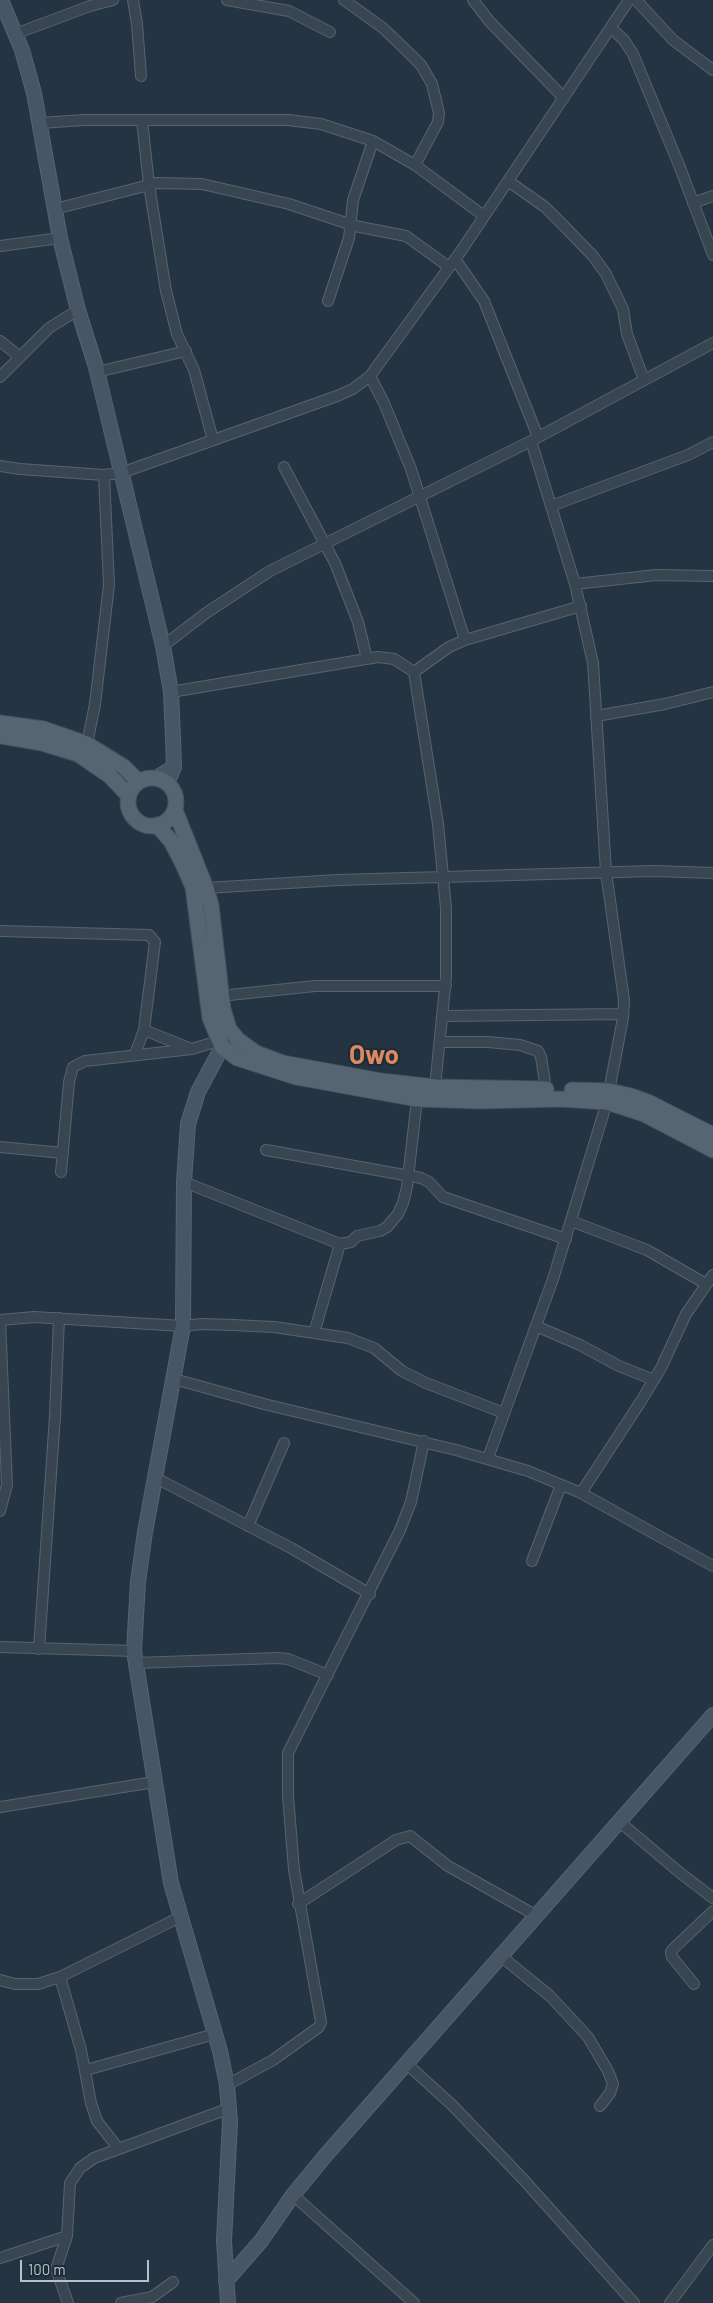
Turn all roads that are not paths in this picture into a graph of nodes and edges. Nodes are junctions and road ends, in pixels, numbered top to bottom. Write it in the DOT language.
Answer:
graph roads {
  1 [pos="2,0"];
  2 [pos="113,0"];
  3 [pos="133,0"];
  4 [pos="227,0"];
  5 [pos="344,0"];
  6 [pos="473,0"];
  7 [pos="629,0"];
  8 [pos="636,0"];
  9 [pos="611,28"];
  10 [pos="330,32"];
  11 [pos="16,34"];
  12 [pos="713,70"];
  13 [pos="141,76"];
  14 [pos="564,98"];
  15 [pos="142,120"];
  16 [pos="40,123"];
  17 [pos="373,142"];
  18 [pos="415,164"];
  19 [pos="508,180"];
  20 [pos="149,185"];
  21 [pos="713,196"];
  22 [pos="693,203"];
  23 [pos="55,209"];
  24 [pos="484,216"];
  25 [pos="350,224"];
  26 [pos="60,238"];
  27 [pos="0,246"];
  28 [pos="713,256"];
  29 [pos="452,263"];
  30 [pos="328,301"];
  31 [pos="78,310"];
  32 [pos="0,341"];
  33 [pos="713,343"];
  34 [pos="186,351"];
  35 [pos="20,357"];
  36 [pos="97,372"];
  37 [pos="370,376"];
  38 [pos="0,377"];
  39 [pos="644,380"];
  40 [pos="535,439"];
  41 [pos="213,440"];
  42 [pos="713,442"];
  43 [pos="0,466"];
  44 [pos="284,467"];
  45 [pos="121,473"];
  46 [pos="104,475"];
  47 [pos="419,496"];
  48 [pos="551,506"];
  49 [pos="325,544"];
  50 [pos="713,576"];
  51 [pos="575,584"];
  52 [pos="581,606"];
  53 [pos="465,640"];
  54 [pos="163,646"];
  55 [pos="367,659"];
  56 [pos="414,672"];
  57 [pos="171,692"];
  58 [pos="713,692"];
  59 [pos="596,716"];
  60 [pos="0,723"];
  61 [pos="0,736"];
  62 [pos="86,744"];
  63 [pos="162,780"];
  64 [pos="139,782"];
  65 [pos="128,796"];
  66 [pos="175,810"];
  67 [pos="157,825"];
  68 [pos="606,872"];
  69 [pos="713,873"];
  70 [pos="443,877"];
  71 [pos="206,888"];
  72 [pos="0,931"];
  73 [pos="446,986"];
  74 [pos="220,996"];
  75 [pos="623,1014"];
  76 [pos="443,1016"];
  77 [pos="144,1030"];
  78 [pos="441,1042"];
  79 [pos="220,1044"];
  80 [pos="192,1049"];
  81 [pos="135,1054"];
  82 [pos="435,1088"];
  83 [pos="396,1089"];
  84 [pos="546,1089"];
  85 [pos="608,1097"];
  86 [pos="417,1099"];
  87 [pos="713,1135"];
  88 [pos="0,1147"];
  89 [pos="266,1150"];
  90 [pos="713,1150"];
  91 [pos="63,1153"];
  92 [pos="61,1172"];
  93 [pos="408,1176"];
  94 [pos="184,1182"];
  95 [pos="571,1221"];
  96 [pos="566,1239"];
  97 [pos="340,1244"];
  98 [pos="713,1275"];
  99 [pos="706,1284"];
  100 [pos="59,1318"];
  101 [pos="0,1320"];
  102 [pos="183,1326"];
  103 [pos="536,1326"];
  104 [pos="314,1333"];
  105 [pos="174,1379"];
  106 [pos="654,1380"];
  107 [pos="504,1413"];
  108 [pos="424,1442"];
  109 [pos="284,1443"];
  110 [pos="488,1458"];
  111 [pos="154,1477"];
  112 [pos="561,1485"];
  113 [pos="581,1492"];
  114 [pos="0,1511"];
  115 [pos="248,1526"];
  116 [pos="532,1561"];
  117 [pos="712,1562"];
  118 [pos="370,1594"];
  119 [pos="0,1647"];
  120 [pos="39,1649"];
  121 [pos="134,1657"];
  122 [pos="328,1675"];
  123 [pos="713,1715"];
  124 [pos="154,1782"];
  125 [pos="0,1807"];
  126 [pos="620,1822"];
  127 [pos="713,1898"];
  128 [pos="298,1904"];
  129 [pos="713,1911"];
  130 [pos="537,1916"];
  131 [pos="180,1917"];
  132 [pos="502,1957"];
  133 [pos="60,1977"];
  134 [pos="0,1980"];
  135 [pos="694,1984"];
  136 [pos="214,2034"];
  137 [pos="407,2064"];
  138 [pos="86,2070"];
  139 [pos="227,2085"];
  140 [pos="600,2106"];
  141 [pos="230,2108"];
  142 [pos="118,2148"];
  143 [pos="293,2196"];
  144 [pos="68,2236"];
  145 [pos="713,2245"];
  146 [pos="0,2258"];
  147 [pos="226,2281"];
  148 [pos="173,2282"];
  149 [pos="68,2303"];
  150 [pos="120,2303"];
  151 [pos="228,2303"];
  152 [pos="414,2303"];
  153 [pos="634,2303"];
  154 [pos="670,2303"];
  1 -- 11 [label="street"];
  2 -- 11 [label="street"];
  3 -- 13 [label="street"];
  4 -- 10 [label="street"];
  5 -- 18 [label="street"];
  6 -- 14 [label="street"];
  7 -- 9 [label="street"];
  8 -- 12 [label="street"];
  9 -- 14 [label="street"];
  9 -- 22 [label="street"];
  11 -- 16 [label="street"];
  14 -- 19 [label="street"];
  15 -- 16 [label="street"];
  15 -- 17 [label="street"];
  15 -- 20 [label="street"];
  16 -- 23 [label="street"];
  17 -- 18 [label="street"];
  17 -- 25 [label="street"];
  18 -- 24 [label="street"];
  19 -- 24 [label="street"];
  19 -- 39 [label="street"];
  20 -- 23 [label="street"];
  20 -- 25 [label="street"];
  20 -- 34 [label="street"];
  21 -- 22 [label="street"];
  22 -- 28 [label="street"];
  23 -- 26 [label="street"];
  24 -- 29 [label="street"];
  25 -- 29 [label="street"];
  25 -- 30 [label="street"];
  26 -- 27 [label="street"];
  26 -- 31 [label="street"];
  29 -- 37 [label="street"];
  29 -- 40 [label="street"];
  31 -- 35 [label="street"];
  31 -- 36 [label="street"];
  32 -- 35 [label="street"];
  33 -- 39 [label="street"];
  34 -- 36 [label="street"];
  34 -- 41 [label="street"];
  35 -- 38 [label="street"];
  36 -- 45 [label="street"];
  37 -- 41 [label="street"];
  37 -- 47 [label="street"];
  39 -- 40 [label="street"];
  40 -- 47 [label="street"];
  40 -- 48 [label="street"];
  41 -- 45 [label="street"];
  42 -- 48 [label="street"];
  43 -- 46 [label="street"];
  44 -- 49 [label="street"];
  45 -- 46 [label="street"];
  45 -- 54 [label="street"];
  46 -- 62 [label="street"];
  47 -- 49 [label="street"];
  47 -- 53 [label="street"];
  48 -- 51 [label="street"];
  49 -- 54 [label="street"];
  49 -- 55 [label="street"];
  50 -- 51 [label="street"];
  51 -- 52 [label="street"];
  52 -- 53 [label="street"];
  52 -- 59 [label="street"];
  53 -- 56 [label="street"];
  54 -- 57 [label="street"];
  55 -- 56 [label="street"];
  55 -- 57 [label="street"];
  56 -- 70 [label="street"];
  57 -- 63 [label="street"];
  58 -- 59 [label="street"];
  59 -- 68 [label="street"];
  60 -- 62 [label="main road"];
  61 -- 65 [label="main road"];
  62 -- 64 [label="main road"];
  63 -- 64 [label="main road"];
  63 -- 66 [label="main road"];
  64 -- 65 [label="main road"];
  65 -- 67 [label="main road"];
  66 -- 67 [label="main road"];
  66 -- 71 [label="main road"];
  67 -- 79 [label="main road"];
  68 -- 69 [label="street"];
  68 -- 70 [label="street"];
  68 -- 75 [label="street"];
  70 -- 71 [label="street"];
  70 -- 73 [label="street"];
  71 -- 74 [label="main road"];
  72 -- 77 [label="street"];
  73 -- 74 [label="street"];
  73 -- 76 [label="street"];
  74 -- 83 [label="main road"];
  75 -- 76 [label="street"];
  75 -- 85 [label="street"];
  76 -- 78 [label="street"];
  77 -- 80 [label="street"];
  77 -- 81 [label="street"];
  78 -- 82 [label="street"];
  78 -- 84 [label="street"];
  79 -- 80 [label="street"];
  79 -- 83 [label="main road"];
  79 -- 94 [label="street"];
  80 -- 81 [label="street"];
  81 -- 91 [label="street"];
  82 -- 83 [label="main road"];
  82 -- 84 [label="main road"];
  83 -- 86 [label="main road"];
  84 -- 85 [label="main road"];
  85 -- 86 [label="main road"];
  85 -- 87 [label="main road"];
  85 -- 90 [label="main road"];
  85 -- 95 [label="street"];
  86 -- 93 [label="street"];
  88 -- 91 [label="street"];
  89 -- 93 [label="street"];
  91 -- 92 [label="street"];
  93 -- 96 [label="street"];
  93 -- 97 [label="street"];
  94 -- 97 [label="street"];
  94 -- 102 [label="street"];
  95 -- 96 [label="street"];
  95 -- 99 [label="street"];
  96 -- 103 [label="street"];
  97 -- 104 [label="street"];
  98 -- 99 [label="street"];
  99 -- 106 [label="street"];
  100 -- 101 [label="street"];
  100 -- 102 [label="street"];
  100 -- 120 [label="street"];
  101 -- 114 [label="street"];
  102 -- 104 [label="street"];
  102 -- 105 [label="street"];
  103 -- 106 [label="street"];
  103 -- 107 [label="street"];
  104 -- 107 [label="street"];
  105 -- 108 [label="street"];
  105 -- 111 [label="street"];
  106 -- 113 [label="street"];
  107 -- 110 [label="street"];
  108 -- 110 [label="street"];
  108 -- 118 [label="street"];
  109 -- 115 [label="street"];
  110 -- 112 [label="street"];
  111 -- 115 [label="street"];
  111 -- 121 [label="street"];
  112 -- 113 [label="street"];
  112 -- 116 [label="street"];
  113 -- 117 [label="street"];
  115 -- 118 [label="street"];
  118 -- 122 [label="street"];
  119 -- 120 [label="street"];
  120 -- 121 [label="street"];
  121 -- 122 [label="street"];
  121 -- 124 [label="street"];
  122 -- 128 [label="street"];
  123 -- 126 [label="street"];
  124 -- 125 [label="street"];
  124 -- 131 [label="street"];
  126 -- 127 [label="street"];
  126 -- 130 [label="street"];
  128 -- 130 [label="street"];
  128 -- 139 [label="street"];
  129 -- 135 [label="street"];
  130 -- 132 [label="street"];
  131 -- 133 [label="street"];
  131 -- 136 [label="street"];
  132 -- 137 [label="street"];
  132 -- 140 [label="street"];
  133 -- 134 [label="street"];
  133 -- 138 [label="street"];
  136 -- 138 [label="street"];
  136 -- 139 [label="street"];
  137 -- 143 [label="street"];
  137 -- 153 [label="street"];
  138 -- 142 [label="street"];
  139 -- 141 [label="street"];
  141 -- 142 [label="street"];
  141 -- 147 [label="street"];
  142 -- 144 [label="street"];
  143 -- 147 [label="street"];
  143 -- 152 [label="street"];
  144 -- 146 [label="street"];
  144 -- 149 [label="street"];
  145 -- 154 [label="street"];
  147 -- 151 [label="street"];
  148 -- 150 [label="street"];
}
